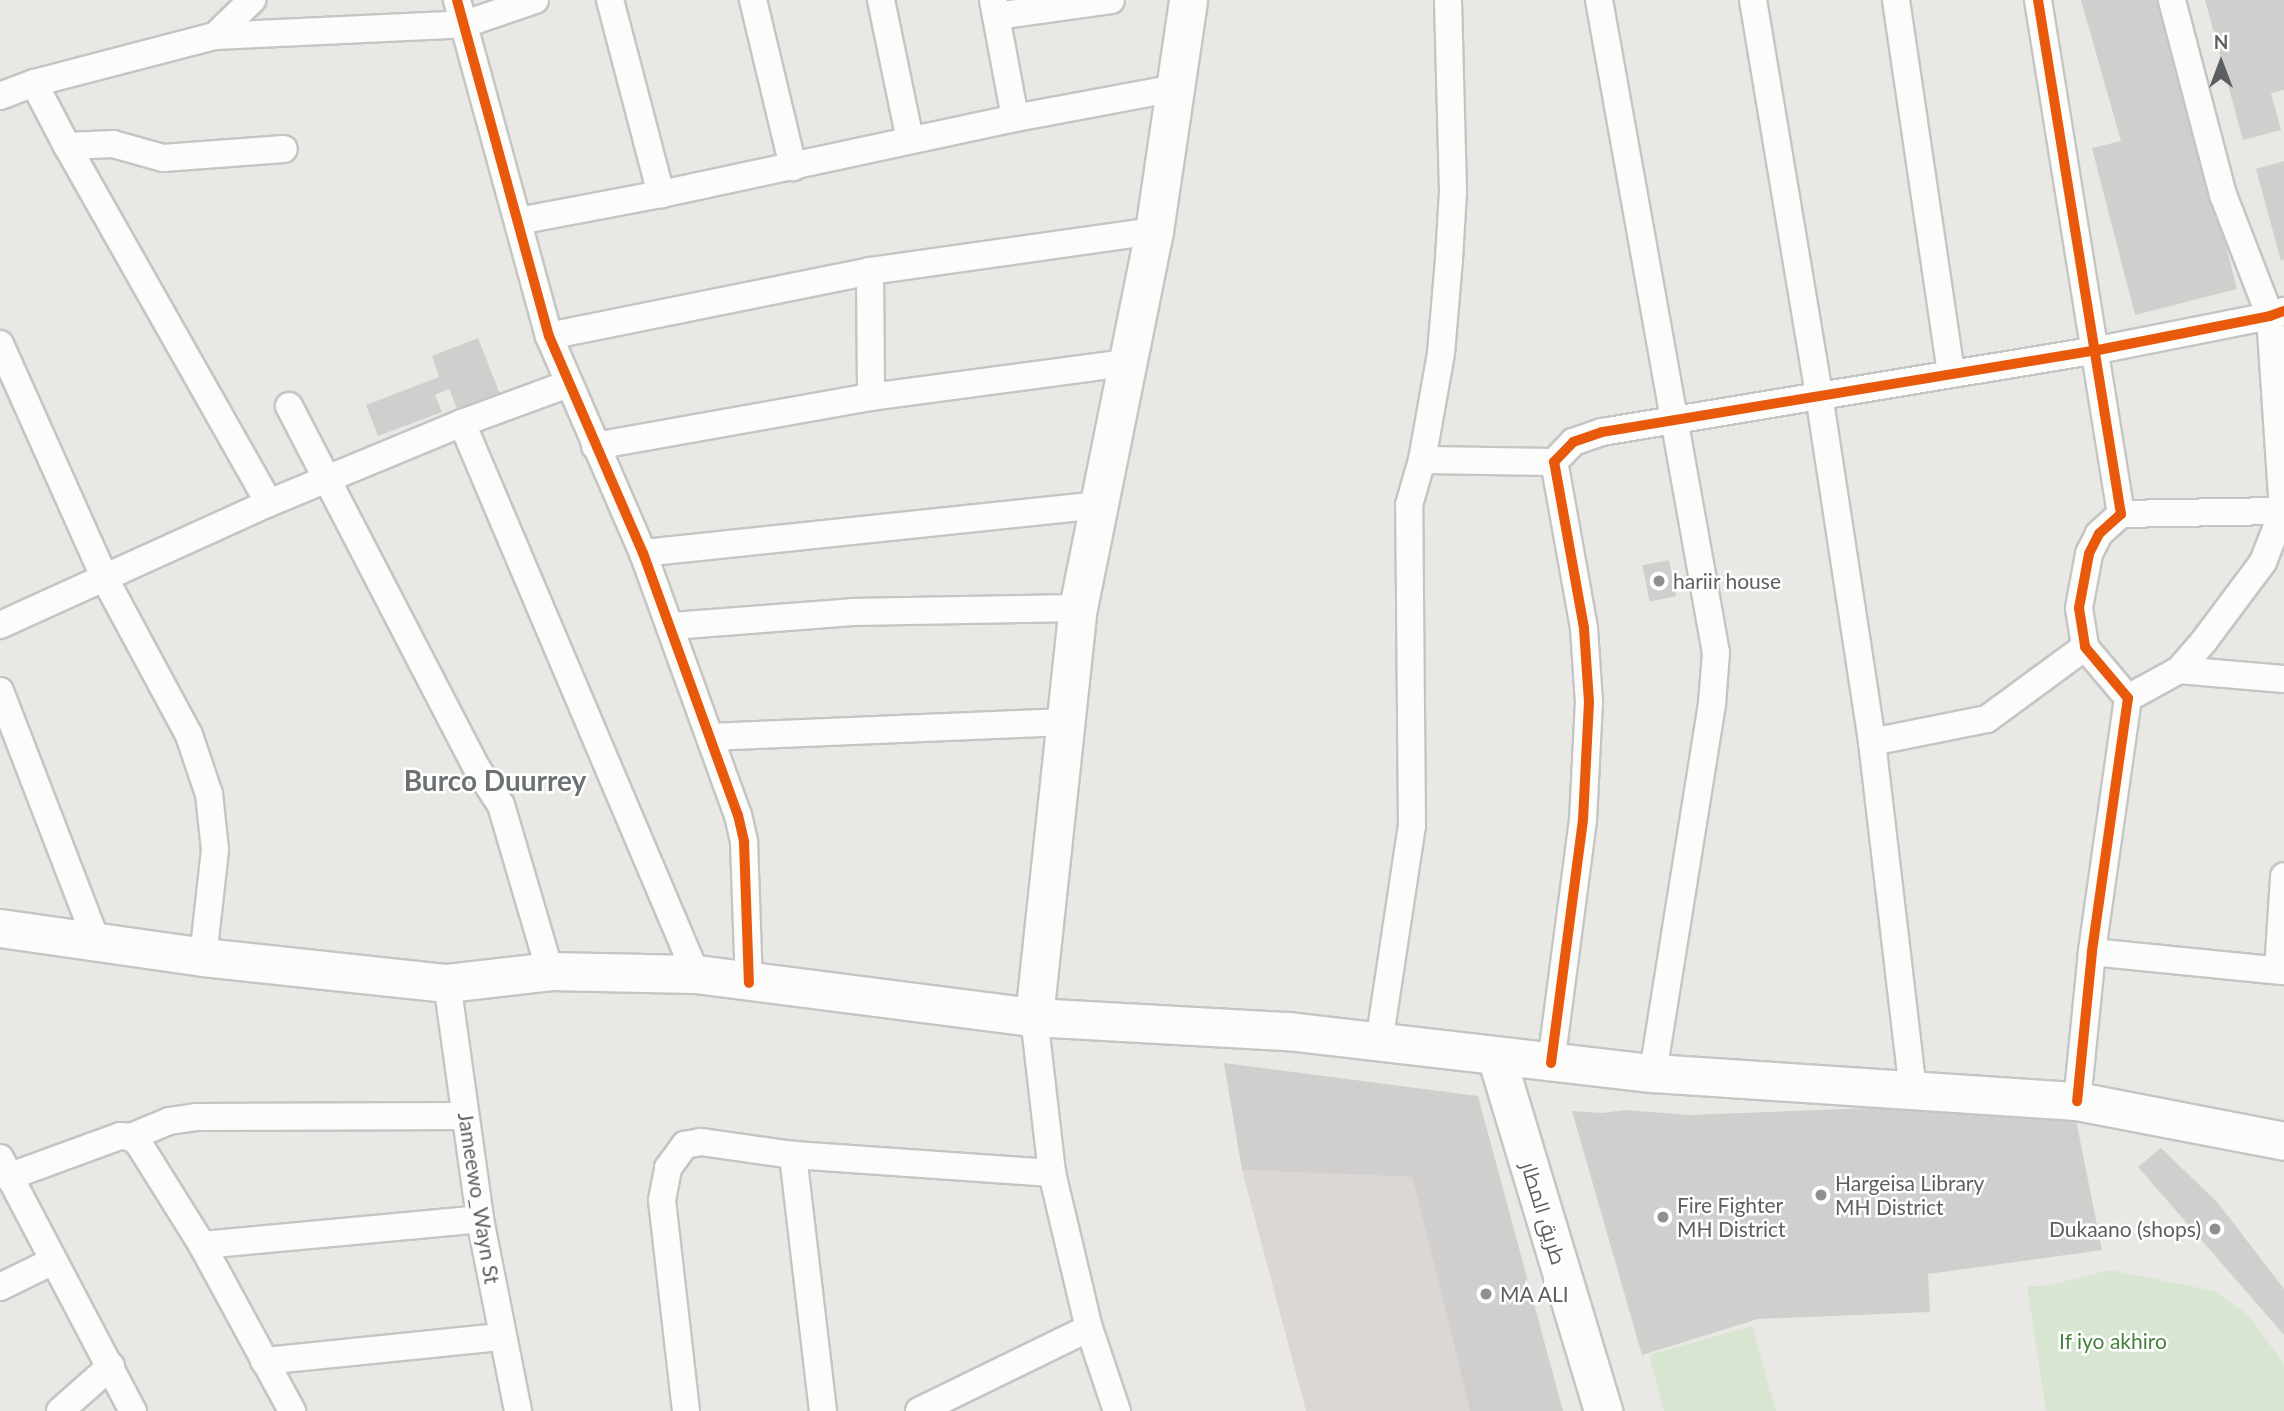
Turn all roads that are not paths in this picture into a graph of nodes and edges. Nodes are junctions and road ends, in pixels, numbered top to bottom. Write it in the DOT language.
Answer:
graph roads {
  1 [pos="252,0"];
  2 [pos="535,0"];
  3 [pos="610,0"];
  4 [pos="753,0"];
  5 [pos="881,0"];
  6 [pos="1111,0"];
  7 [pos="1188,0"];
  8 [pos="1448,0"];
  9 [pos="1598,0"];
  10 [pos="1753,0"];
  11 [pos="1896,0"];
  12 [pos="2038,0"];
  13 [pos="2172,0"];
  14 [pos="994,8"];
  15 [pos="461,12"];
  16 [pos="215,36"];
  17 [pos="34,83"];
  18 [pos="1176,88"];
  19 [pos="0,96"];
  20 [pos="1015,118"];
  21 [pos="910,140"];
  22 [pos="67,146"];
  23 [pos="284,149"];
  24 [pos="793,167"];
  25 [pos="661,194"];
  26 [pos="518,221"];
  27 [pos="1154,231"];
  28 [pos="870,271"];
  29 [pos="2277,313"];
  30 [pos="549,335"];
  31 [pos="0,344"];
  32 [pos="2093,351"];
  33 [pos="1125,363"];
  34 [pos="1951,374"];
  35 [pos="568,384"];
  36 [pos="1819,395"];
  37 [pos="872,397"];
  38 [pos="289,406"];
  39 [pos="1674,421"];
  40 [pos="462,424"];
  41 [pos="595,446"];
  42 [pos="1422,460"];
  43 [pos="1554,462"];
  44 [pos="327,481"];
  45 [pos="269,503"];
  46 [pos="1098,505"];
  47 [pos="2283,511"];
  48 [pos="2120,514"];
  49 [pos="643,553"];
  50 [pos="105,579"];
  51 [pos="1078,608"];
  52 [pos="0,625"];
  53 [pos="672,625"];
  54 [pos="2085,647"];
  55 [pos="2179,670"];
  56 [pos="2284,679"];
  57 [pos="0,691"];
  58 [pos="2128,698"];
  59 [pos="1065,722"];
  60 [pos="710,737"];
  61 [pos="1872,742"];
  62 [pos="2284,876"];
  63 [pos="0,928"];
  64 [pos="96,940"];
  65 [pos="2092,952"];
  66 [pos="204,957"];
  67 [pos="550,971"];
  68 [pos="2281,971"];
  69 [pos="696,974"];
  70 [pos="447,983"];
  71 [pos="749,983"];
  72 [pos="1034,1017"];
  73 [pos="1379,1042"];
  74 [pos="1496,1056"];
  75 [pos="1551,1063"];
  76 [pos="1653,1073"];
  77 [pos="1913,1091"];
  78 [pos="2077,1101"];
  79 [pos="465,1116"];
  80 [pos="131,1137"];
  81 [pos="2284,1141"];
  82 [pos="793,1155"];
  83 [pos="4,1168"];
  84 [pos="1052,1174"];
  85 [pos="480,1219"];
  86 [pos="202,1245"];
  87 [pos="53,1261"];
  88 [pos="0,1287"];
  89 [pos="1089,1328"];
  90 [pos="502,1336"];
  91 [pos="264,1361"];
  92 [pos="111,1366"];
  93 [pos="60,1411"];
  94 [pos="133,1411"];
  95 [pos="292,1411"];
  96 [pos="518,1411"];
  97 [pos="686,1411"];
  98 [pos="822,1411"];
  99 [pos="919,1411"];
  100 [pos="1117,1411"];
  101 [pos="1603,1411"];
  1 -- 16 [label="street"];
  2 -- 15 [label="street"];
  3 -- 25 [label="street"];
  4 -- 24 [label="street"];
  5 -- 21 [label="street"];
  6 -- 14 [label="street"];
  7 -- 18 [label="main road"];
  8 -- 42 [label="street"];
  9 -- 39 [label="street"];
  10 -- 36 [label="street"];
  11 -- 34 [label="street"];
  12 -- 32 [label="street"];
  13 -- 29 [label="street"];
  14 -- 20 [label="street"];
  15 -- 16 [label="street"];
  15 -- 26 [label="street"];
  16 -- 17 [label="street"];
  17 -- 19 [label="street"];
  17 -- 22 [label="street"];
  18 -- 20 [label="street"];
  18 -- 27 [label="main road"];
  20 -- 21 [label="street"];
  21 -- 24 [label="street"];
  22 -- 23 [label="street"];
  22 -- 45 [label="street"];
  24 -- 25 [label="street"];
  25 -- 26 [label="street"];
  26 -- 30 [label="street"];
  27 -- 28 [label="street"];
  27 -- 33 [label="main road"];
  28 -- 30 [label="street"];
  28 -- 37 [label="street"];
  29 -- 32 [label="street"];
  29 -- 47 [label="street"];
  30 -- 35 [label="street"];
  31 -- 50 [label="street"];
  32 -- 34 [label="street"];
  32 -- 48 [label="street"];
  33 -- 37 [label="street"];
  33 -- 46 [label="main road"];
  34 -- 36 [label="street"];
  35 -- 40 [label="street"];
  35 -- 41 [label="street"];
  36 -- 39 [label="street"];
  36 -- 61 [label="street"];
  37 -- 41 [label="street"];
  38 -- 44 [label="street"];
  39 -- 43 [label="street"];
  39 -- 76 [label="street"];
  40 -- 44 [label="street"];
  40 -- 69 [label="street"];
  41 -- 49 [label="street"];
  42 -- 43 [label="street"];
  42 -- 73 [label="street"];
  43 -- 75 [label="street"];
  44 -- 45 [label="street"];
  44 -- 67 [label="street"];
  45 -- 50 [label="street"];
  46 -- 49 [label="street"];
  46 -- 51 [label="main road"];
  47 -- 48 [label="street"];
  47 -- 55 [label="street"];
  48 -- 54 [label="street"];
  49 -- 53 [label="street"];
  50 -- 52 [label="street"];
  50 -- 66 [label="street"];
  51 -- 53 [label="street"];
  51 -- 59 [label="main road"];
  53 -- 60 [label="street"];
  54 -- 58 [label="street"];
  54 -- 61 [label="street"];
  55 -- 56 [label="street"];
  55 -- 58 [label="street"];
  57 -- 64 [label="street"];
  58 -- 65 [label="street"];
  59 -- 60 [label="street"];
  59 -- 72 [label="main road"];
  60 -- 71 [label="street"];
  61 -- 77 [label="street"];
  62 -- 68 [label="street"];
  63 -- 64 [label="main road"];
  64 -- 66 [label="main road"];
  65 -- 68 [label="street"];
  65 -- 78 [label="street"];
  66 -- 70 [label="main road"];
  67 -- 69 [label="main road"];
  67 -- 70 [label="main road"];
  69 -- 71 [label="main road"];
  70 -- 79 [label="street, Jameewo_Wayn St"];
  71 -- 72 [label="main road"];
  72 -- 73 [label="main road"];
  72 -- 84 [label="street"];
  73 -- 74 [label="main road"];
  74 -- 75 [label="main road"];
  74 -- 101 [label="main road, طريق المطار"];
  75 -- 76 [label="main road"];
  76 -- 77 [label="main road"];
  77 -- 78 [label="main road"];
  78 -- 81 [label="main road"];
  79 -- 80 [label="street"];
  79 -- 85 [label="street, Jameewo_Wayn St"];
  80 -- 83 [label="street"];
  80 -- 86 [label="street"];
  82 -- 84 [label="street"];
  82 -- 97 [label="street"];
  82 -- 98 [label="street"];
  83 -- 87 [label="street"];
  84 -- 89 [label="street"];
  85 -- 86 [label="street"];
  85 -- 90 [label="street, Jameewo_Wayn St"];
  86 -- 91 [label="street"];
  87 -- 88 [label="street"];
  87 -- 92 [label="street"];
  89 -- 99 [label="street"];
  89 -- 100 [label="street"];
  90 -- 91 [label="street"];
  90 -- 96 [label="street, Jameewo_Wayn St"];
  91 -- 95 [label="street"];
  92 -- 93 [label="street"];
  92 -- 94 [label="street"];
}
